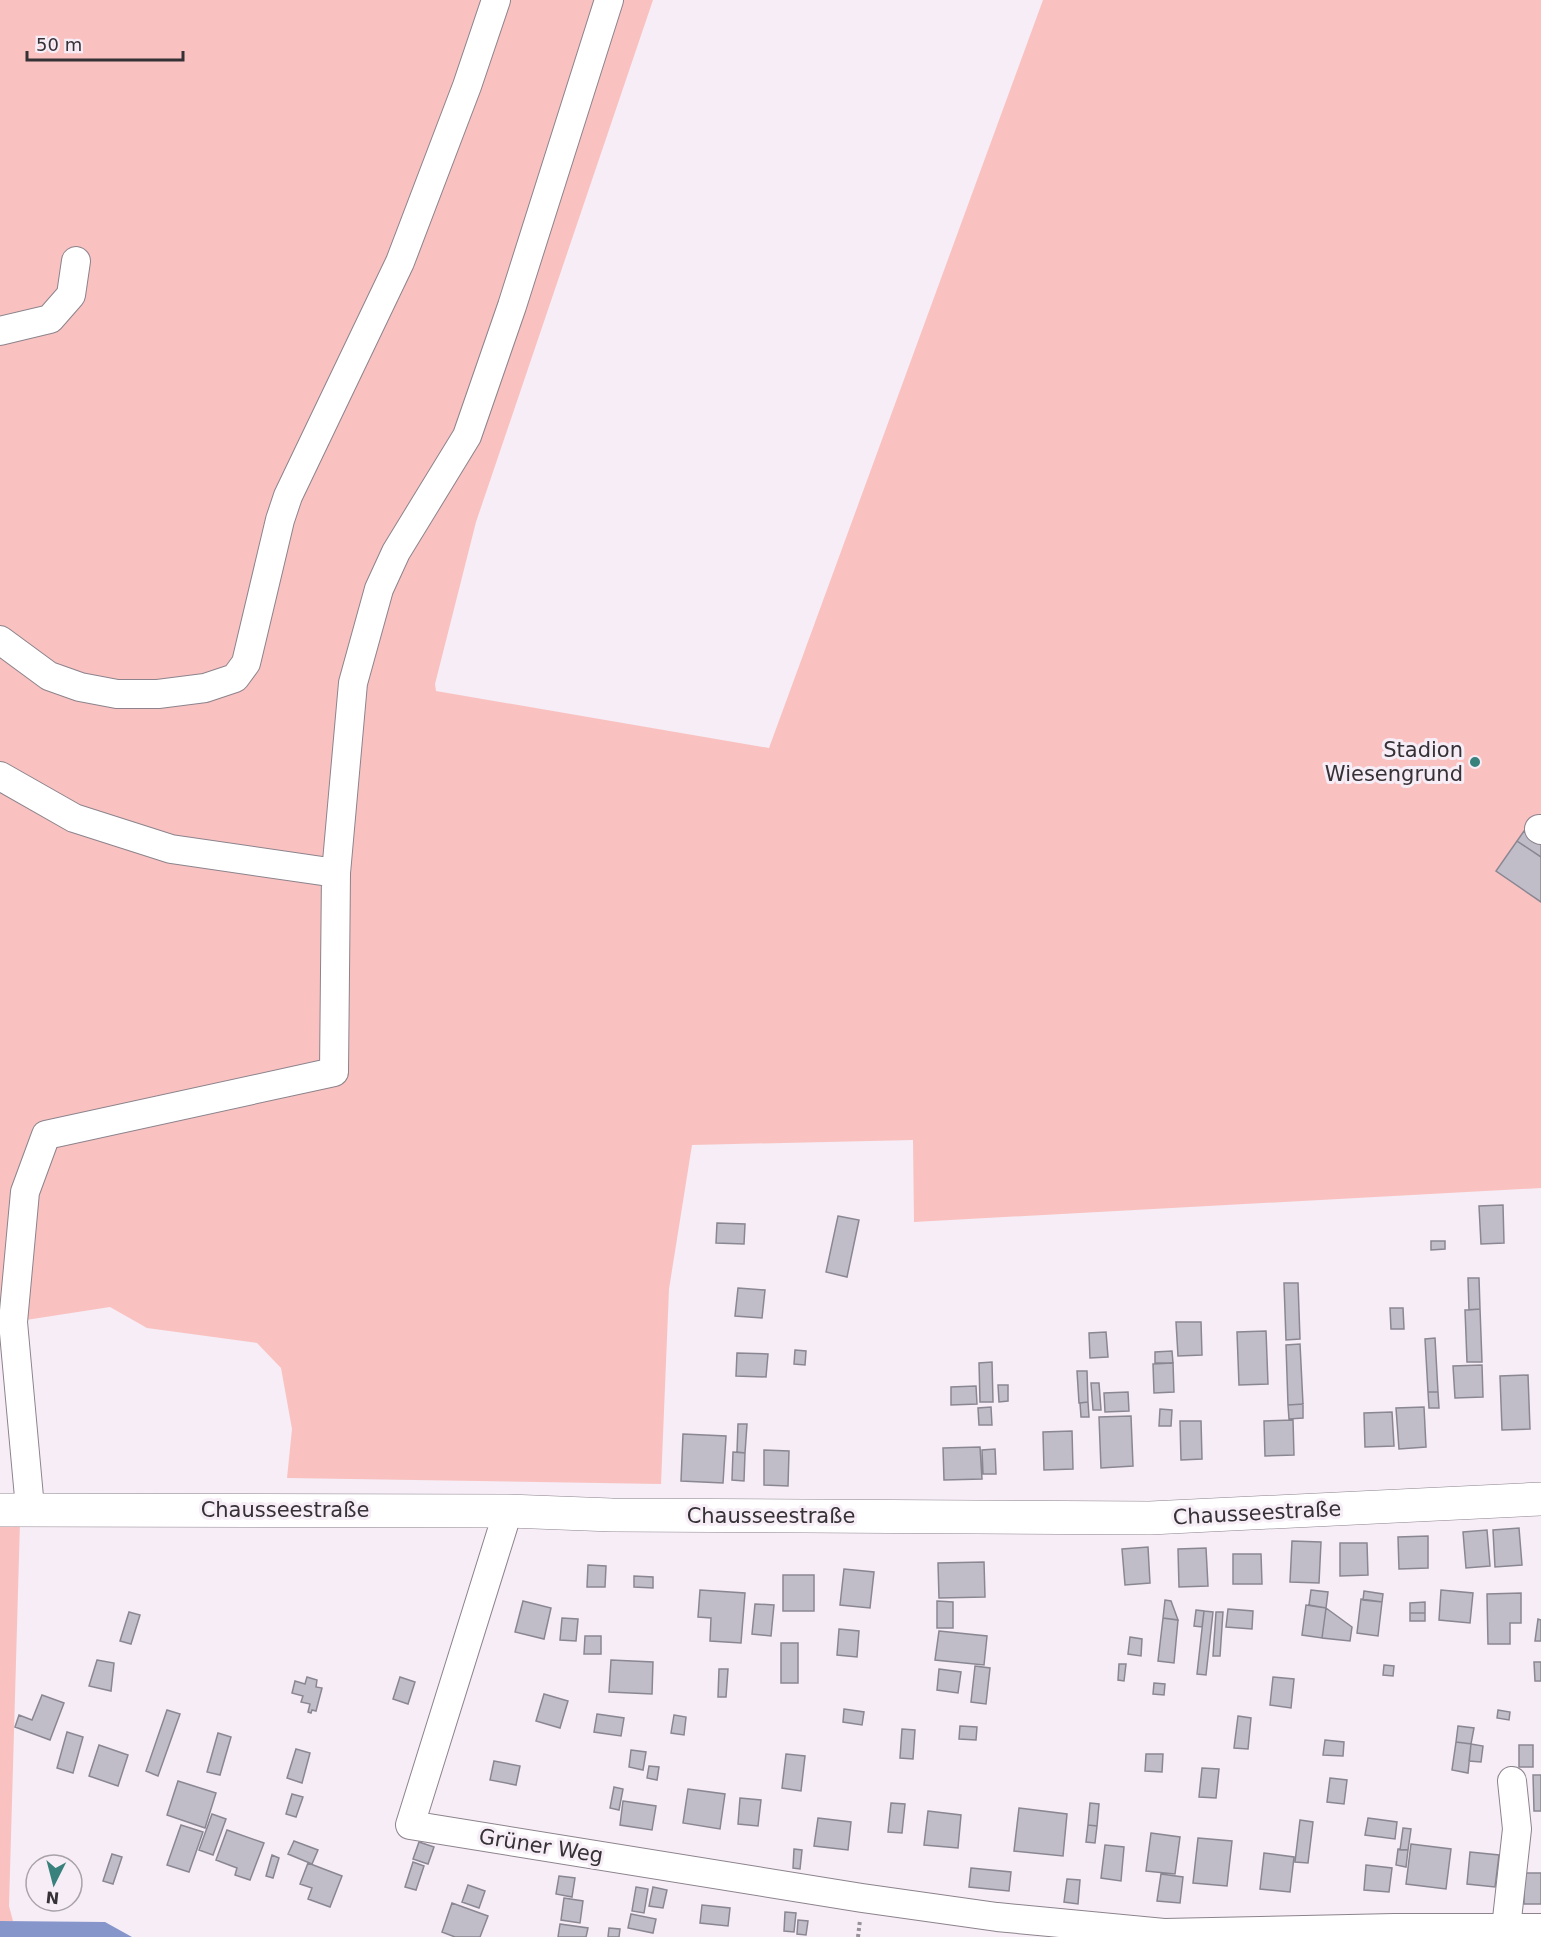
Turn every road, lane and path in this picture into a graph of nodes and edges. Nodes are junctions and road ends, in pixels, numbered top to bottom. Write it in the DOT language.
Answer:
graph roads {
  1 [pos="496,0"];
  2 [pos="609,0"];
  3 [pos="76,261"];
  4 [pos="0,331"];
  5 [pos="0,640"];
  6 [pos="0,776"];
  7 [pos="336,873"];
  8 [pos="1541,1499"];
  9 [pos="15,1509"];
  10 [pos="508,1511"];
  11 [pos="1512,1781"];
  12 [pos="996,1927"];
  13 [pos="1506,1928"];
  14 [pos="1541,1928"];
  15 [pos="1394,1932"];
  16 [pos="1233,1934"];
  1 -- 5 [label="street"];
  2 -- 7 [label="street"];
  3 -- 4 [label="street"];
  6 -- 7 [label="street"];
  7 -- 9 [label="street"];
  8 -- 10 [label="main road, Chausseestraße"];
  9 -- 10 [label="main road, Chausseestraße"];
  10 -- 12 [label="street, Grüner Weg"];
  11 -- 13 [label="street"];
  12 -- 16 [label="street, Grüner Weg"];
  13 -- 14 [label="street, Grüner Weg"];
  13 -- 15 [label="street, Grüner Weg"];
  15 -- 16 [label="street, Grüner Weg"];
}
